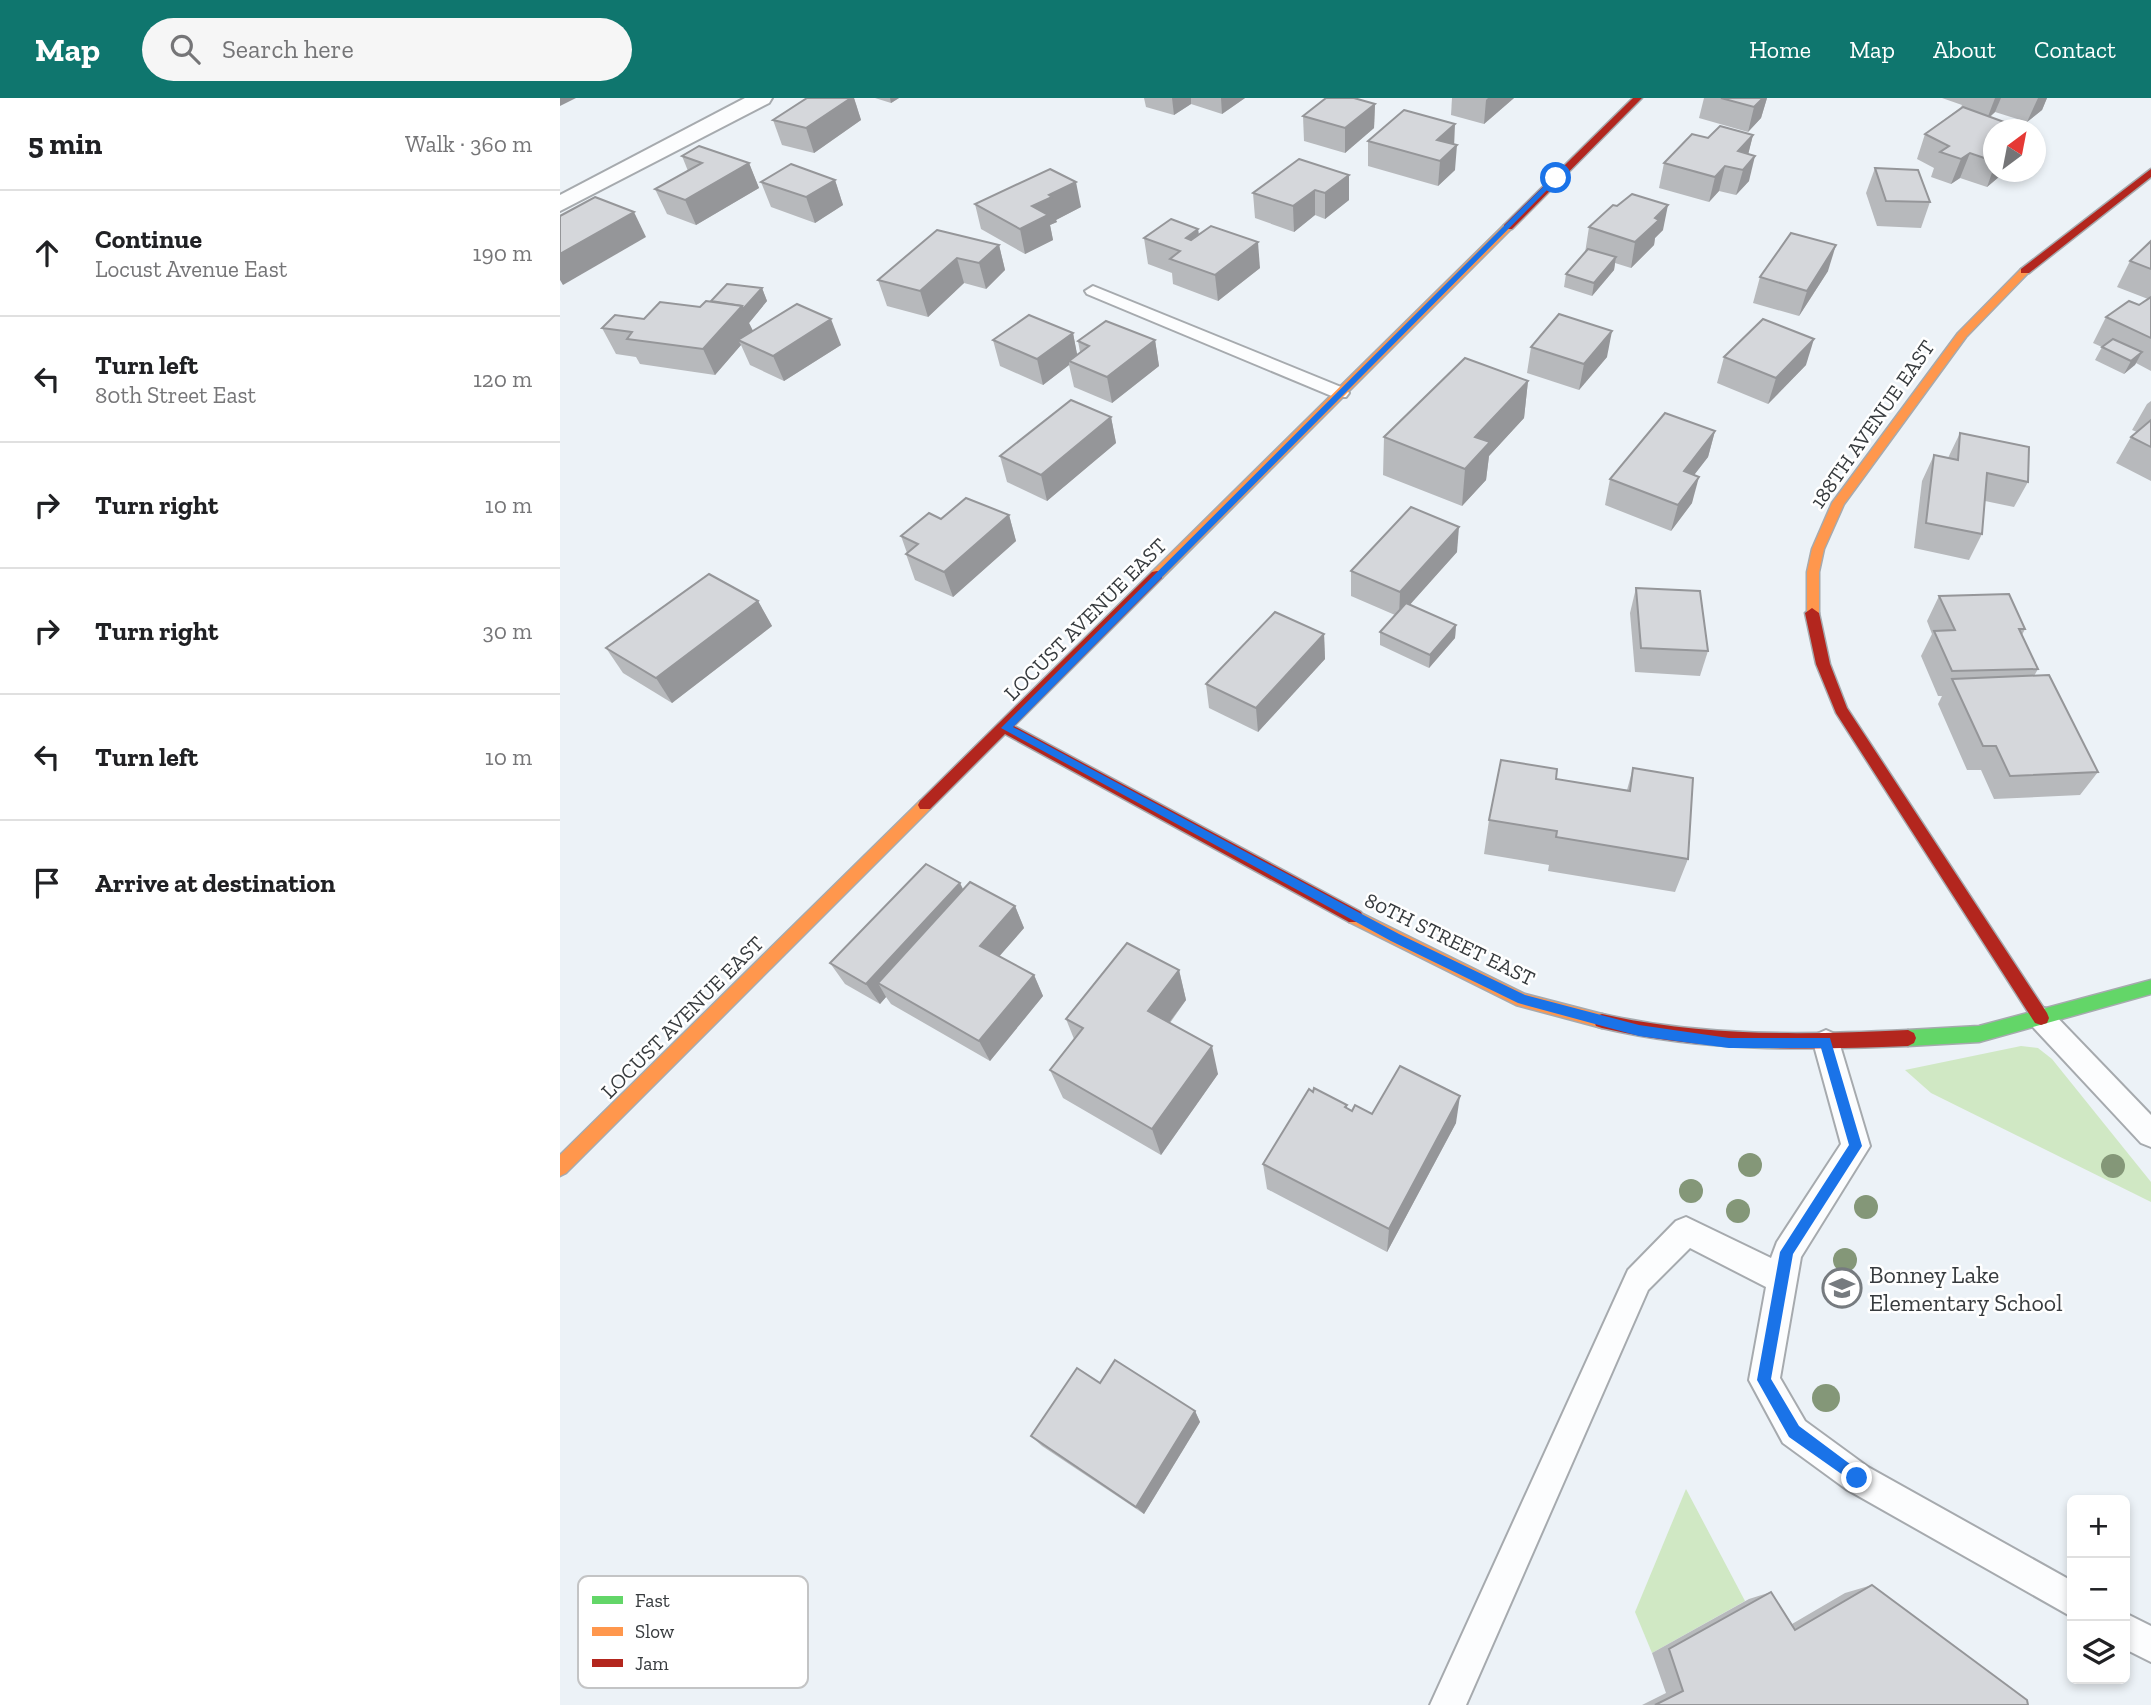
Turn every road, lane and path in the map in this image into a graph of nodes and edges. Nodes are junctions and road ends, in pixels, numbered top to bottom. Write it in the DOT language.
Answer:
graph roads {
  1 [pos="761,98"];
  2 [pos="1638,98"];
  3 [pos="2151,172"];
  4 [pos="560,204"];
  5 [pos="1093,291"];
  6 [pos="1340,393"];
  7 [pos="1006,728"];
  8 [pos="2151,987"];
  9 [pos="2041,1018"];
  10 [pos="1826,1042"];
  11 [pos="2151,1134"];
  12 [pos="560,1167"];
  13 [pos="1782,1279"];
  14 [pos="2067,1597"];
  15 [pos="2130,1633"];
  16 [pos="2151,1645"];
  17 [pos="1448,1705"];
  1 -- 4 [label="street"];
  2 -- 6 [label="street, LOCUST AVENUE EAST"];
  3 -- 9 [label="street, 188TH AVENUE EAST"];
  5 -- 6 [label="lane"];
  6 -- 7 [label="street, LOCUST AVENUE EAST"];
  7 -- 10 [label="street, 80TH STREET EAST"];
  7 -- 12 [label="street, LOCUST AVENUE EAST"];
  8 -- 9 [label="street, 80TH STREET EAST"];
  9 -- 10 [label="street, 80TH STREET EAST"];
  9 -- 11 [label="lane"];
  10 -- 13 [label="lane"];
  13 -- 14 [label="lane"];
  13 -- 17 [label="lane"];
  15 -- 16 [label="lane"];
}
